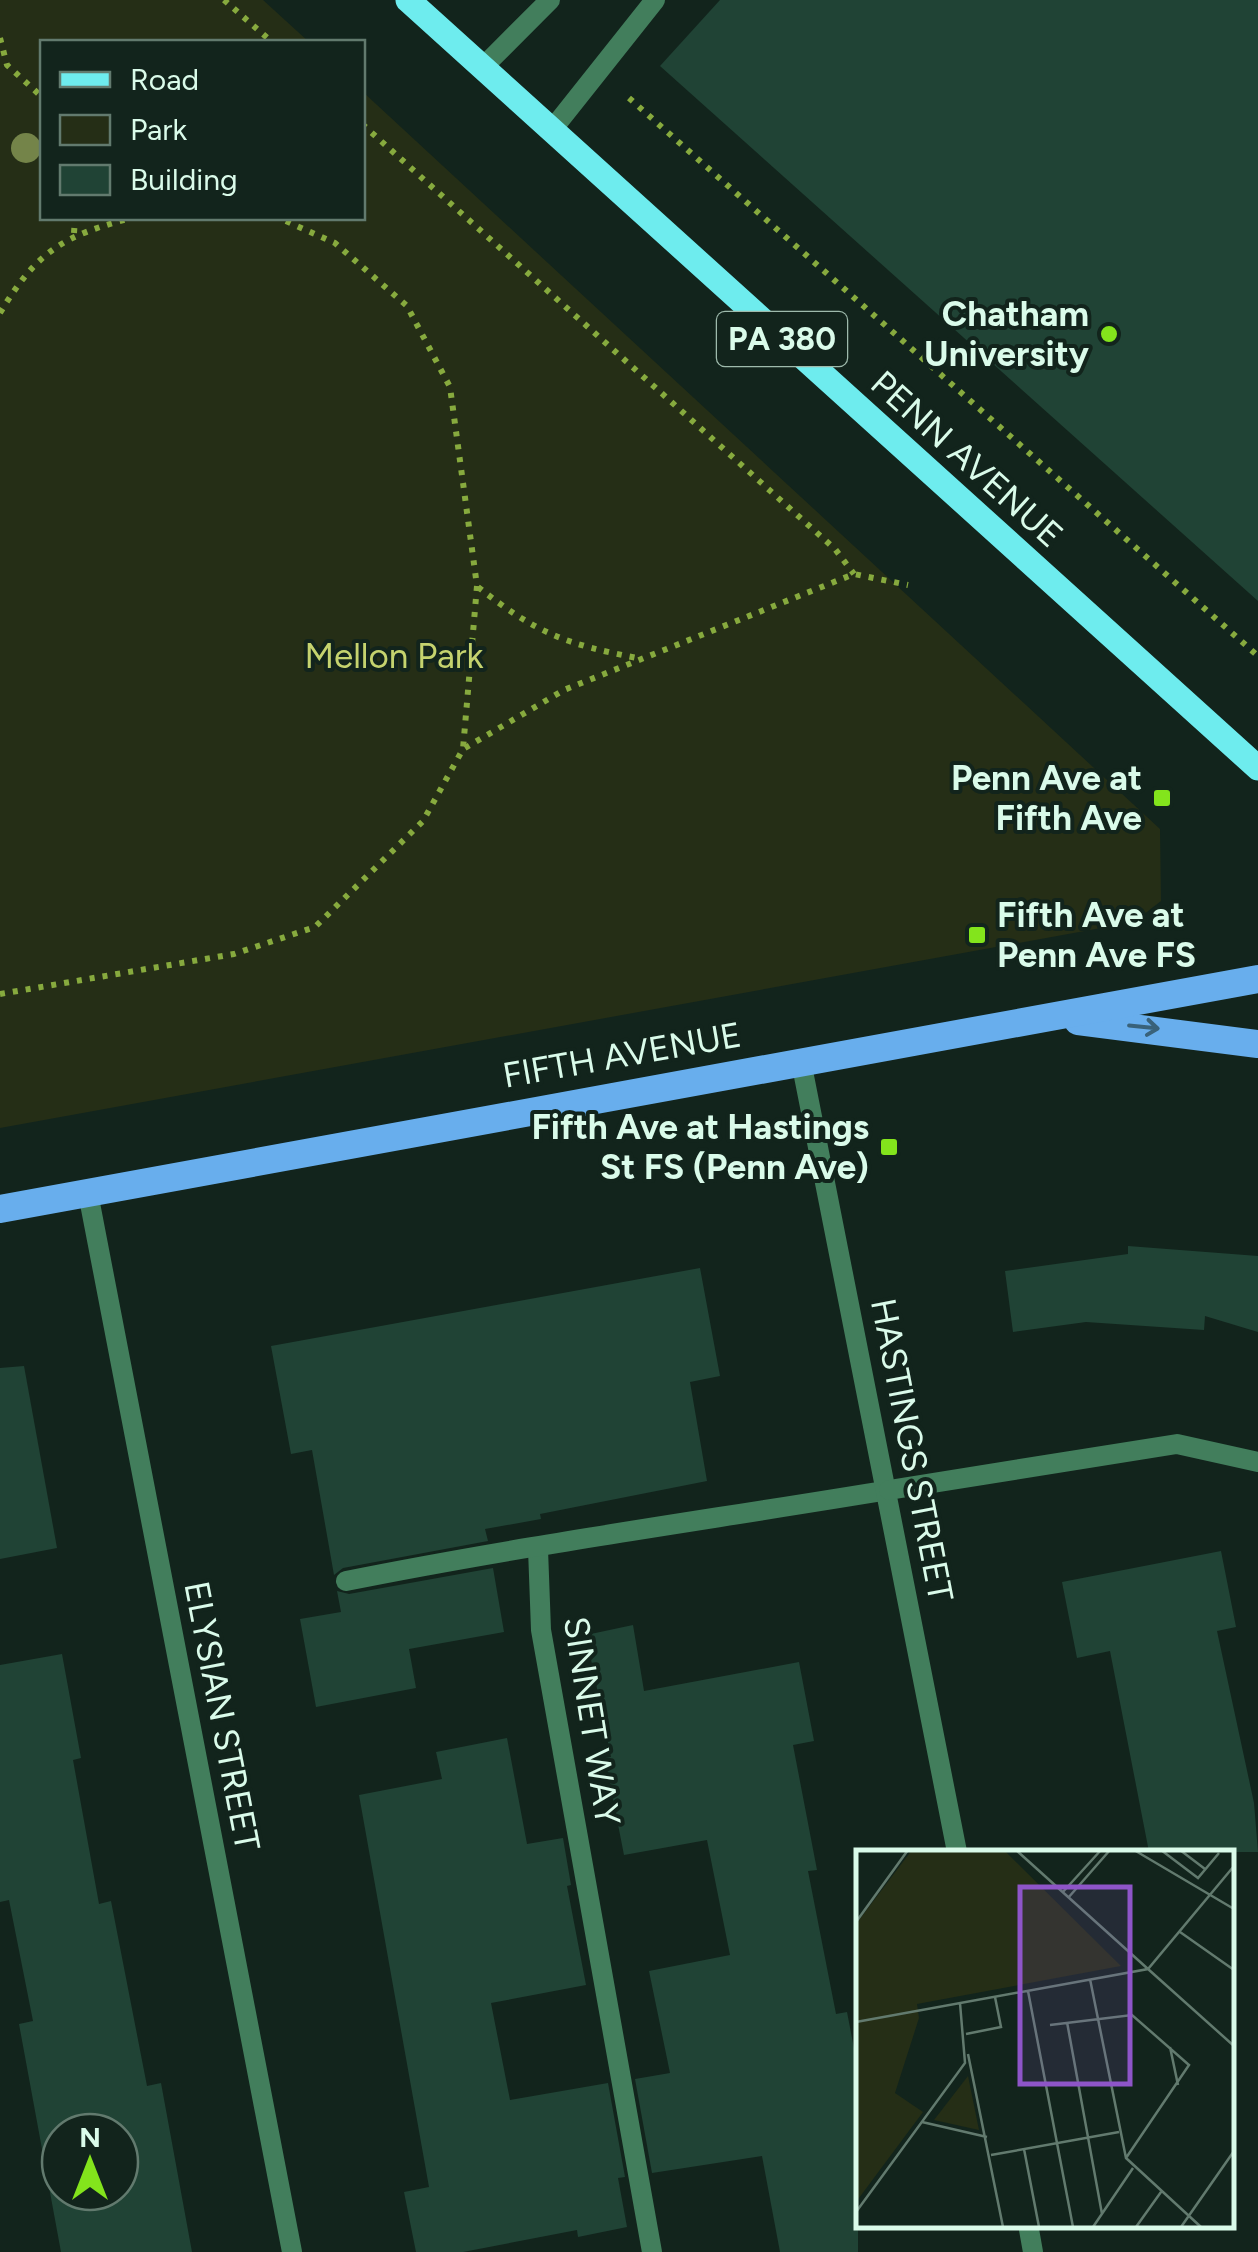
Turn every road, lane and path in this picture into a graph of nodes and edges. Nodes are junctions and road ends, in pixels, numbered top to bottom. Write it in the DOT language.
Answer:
graph roads {
  1 [pos="224,0"];
  2 [pos="408,0"];
  3 [pos="550,0"];
  4 [pos="655,0"];
  5 [pos="0,38"];
  6 [pos="270,40"];
  7 [pos="482,68"];
  8 [pos="595,73"];
  9 [pos="40,96"];
  10 [pos="365,127"];
  11 [pos="551,131"];
  12 [pos="75,220"];
  13 [pos="123,220"];
  14 [pos="283,220"];
  15 [pos="74,233"];
  16 [pos="0,313"];
  17 [pos="854,574"];
  18 [pos="908,585"];
  19 [pos="478,586"];
  20 [pos="1258,656"];
  21 [pos="640,659"];
  22 [pos="464,749"];
  23 [pos="1258,768"];
  24 [pos="1258,979"];
  25 [pos="0,994"];
  26 [pos="1047,1018"];
  27 [pos="1258,1044"];
  28 [pos="801,1060"];
  29 [pos="88,1193"];
  30 [pos="0,1209"];
  31 [pos="1258,1462"];
  32 [pos="889,1490"];
  33 [pos="538,1550"];
  34 [pos="346,1581"];
  35 [pos="957,1850"];
  36 [pos="1029,2227"];
  37 [pos="292,2252"];
  38 [pos="652,2252"];
  39 [pos="1033,2252"];
  1 -- 6 [label="path"];
  2 -- 7 [label="main road, PENN AVENUE / PA 380"];
  3 -- 7 [label="street"];
  4 -- 8 [label="street"];
  5 -- 9 [label="path"];
  7 -- 11 [label="main road, PENN AVENUE / PA 380"];
  8 -- 11 [label="street"];
  8 -- 20 [label="path"];
  10 -- 17 [label="path"];
  11 -- 23 [label="main road, PENN AVENUE / PA 380"];
  12 -- 15 [label="path"];
  13 -- 15 [label="path"];
  14 -- 19 [label="path"];
  15 -- 16 [label="path"];
  17 -- 18 [label="path"];
  17 -- 21 [label="path"];
  19 -- 21 [label="path"];
  19 -- 22 [label="path"];
  21 -- 22 [label="path"];
  22 -- 25 [label="path"];
  24 -- 26 [label="highway, FIFTH AVENUE"];
  26 -- 27 [label="highway, one-way"];
  26 -- 28 [label="highway, FIFTH AVENUE"];
  28 -- 29 [label="highway, FIFTH AVENUE"];
  28 -- 32 [label="street, HASTINGS STREET"];
  29 -- 30 [label="highway, FIFTH AVENUE"];
  29 -- 37 [label="street, ELYSIAN STREET"];
  31 -- 32 [label="street"];
  32 -- 33 [label="street"];
  32 -- 35 [label="street, HASTINGS STREET"];
  33 -- 34 [label="street"];
  33 -- 38 [label="street, SINNET WAY"];
  36 -- 39 [label="street"];
}
